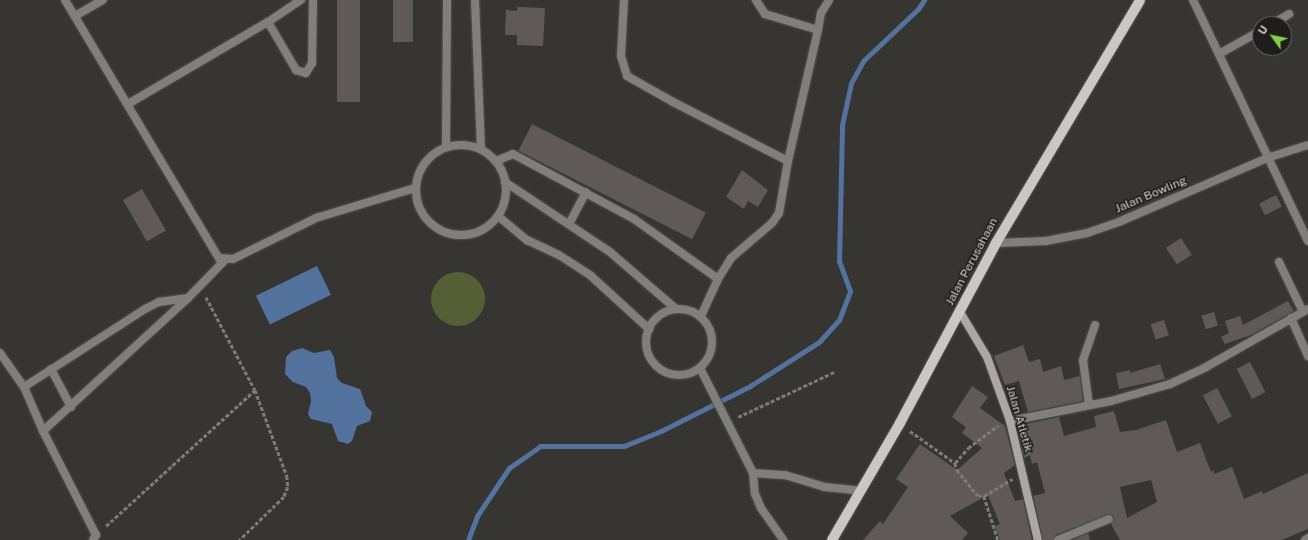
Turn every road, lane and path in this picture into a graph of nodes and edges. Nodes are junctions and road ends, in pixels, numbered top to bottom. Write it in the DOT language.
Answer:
graph roads {
  1 [pos="65,0"];
  2 [pos="103,0"];
  3 [pos="300,0"];
  4 [pos="313,0"];
  5 [pos="447,0"];
  6 [pos="475,0"];
  7 [pos="624,0"];
  8 [pos="756,0"];
  9 [pos="829,0"];
  10 [pos="1140,0"];
  11 [pos="1193,0"];
  12 [pos="1289,14"];
  13 [pos="75,16"];
  14 [pos="1286,16"];
  15 [pos="268,22"];
  16 [pos="818,30"];
  17 [pos="1252,35"];
  18 [pos="1218,54"];
  19 [pos="128,104"];
  20 [pos="1308,145"];
  21 [pos="446,146"];
  22 [pos="481,149"];
  23 [pos="1267,158"];
  24 [pos="788,161"];
  25 [pos="496,162"];
  26 [pos="506,182"];
  27 [pos="415,188"];
  28 [pos="586,192"];
  29 [pos="498,216"];
  30 [pos="569,224"];
  31 [pos="1308,241"];
  32 [pos="996,244"];
  33 [pos="225,260"];
  34 [pos="1280,262"];
  35 [pos="718,279"];
  36 [pos="199,286"];
  37 [pos="188,298"];
  38 [pos="676,308"];
  39 [pos="1306,310"];
  40 [pos="960,312"];
  41 [pos="701,316"];
  42 [pos="1291,318"];
  43 [pos="1095,325"];
  44 [pos="649,329"];
  45 [pos="0,353"];
  46 [pos="1308,356"];
  47 [pos="700,368"];
  48 [pos="51,369"];
  49 [pos="834,372"];
  50 [pos="24,387"];
  51 [pos="255,390"];
  52 [pos="1089,405"];
  53 [pos="70,407"];
  54 [pos="1009,419"];
  55 [pos="726,421"];
  56 [pos="900,424"];
  57 [pos="43,431"];
  58 [pos="955,463"];
  59 [pos="753,472"];
  60 [pos="1021,473"];
  61 [pos="861,491"];
  62 [pos="984,496"];
  63 [pos="1109,519"];
  64 [pos="95,537"];
  65 [pos="1308,538"];
  66 [pos="240,540"];
  67 [pos="784,540"];
  68 [pos="832,540"];
  69 [pos="998,540"];
  70 [pos="1038,540"];
  71 [pos="1058,540"];
  72 [pos="1305,540"];
  1 -- 13 [label="street"];
  2 -- 13 [label="street"];
  3 -- 15 [label="street"];
  4 -- 15 [label="street"];
  5 -- 21 [label="street"];
  6 -- 22 [label="street"];
  7 -- 24 [label="street"];
  8 -- 16 [label="street"];
  9 -- 16 [label="street"];
  10 -- 32 [label="main road, Jalan Perusahaan"];
  11 -- 18 [label="street"];
  12 -- 14 [label="street"];
  13 -- 19 [label="street"];
  15 -- 19 [label="street"];
  16 -- 24 [label="street"];
  17 -- 18 [label="street"];
  18 -- 23 [label="street"];
  19 -- 33 [label="street"];
  20 -- 23 [label="street, Jalan Bowling"];
  21 -- 22 [label="street"];
  21 -- 27 [label="street"];
  22 -- 25 [label="street"];
  23 -- 31 [label="street"];
  23 -- 32 [label="street, Jalan Bowling"];
  24 -- 35 [label="street"];
  25 -- 26 [label="street"];
  25 -- 28 [label="street"];
  26 -- 29 [label="street"];
  26 -- 30 [label="street"];
  27 -- 29 [label="street"];
  27 -- 33 [label="street"];
  28 -- 30 [label="street"];
  28 -- 35 [label="street"];
  29 -- 44 [label="street"];
  30 -- 38 [label="street"];
  32 -- 40 [label="main road, Jalan Perusahaan"];
  33 -- 36 [label="street"];
  34 -- 39 [label="street"];
  35 -- 41 [label="street"];
  36 -- 37 [label="street"];
  36 -- 51 [label="path"];
  37 -- 48 [label="street"];
  37 -- 53 [label="street"];
  38 -- 41 [label="street"];
  38 -- 44 [label="street"];
  39 -- 42 [label="street"];
  40 -- 54 [label="street, Jalan Atletik"];
  40 -- 56 [label="main road, Jalan Perusahaan"];
  41 -- 47 [label="street"];
  42 -- 46 [label="street"];
  42 -- 52 [label="street"];
  43 -- 52 [label="street"];
  44 -- 47 [label="street"];
  45 -- 50 [label="street"];
  47 -- 55 [label="street"];
  48 -- 50 [label="street"];
  48 -- 53 [label="street"];
  49 -- 55 [label="path"];
  50 -- 57 [label="street"];
  51 -- 64 [label="path"];
  51 -- 66 [label="path"];
  52 -- 54 [label="street"];
  53 -- 57 [label="street"];
  54 -- 58 [label="path"];
  54 -- 60 [label="street, Jalan Atletik"];
  55 -- 59 [label="street"];
  56 -- 58 [label="path"];
  56 -- 61 [label="main road, Jalan Perusahaan"];
  57 -- 64 [label="street"];
  58 -- 62 [label="path"];
  59 -- 61 [label="street"];
  59 -- 67 [label="street"];
  60 -- 62 [label="path"];
  60 -- 70 [label="street, Jalan Atletik"];
  61 -- 68 [label="main road, Jalan Perusahaan"];
  62 -- 69 [label="path"];
  63 -- 71 [label="street"];
  65 -- 72 [label="street"];
}
